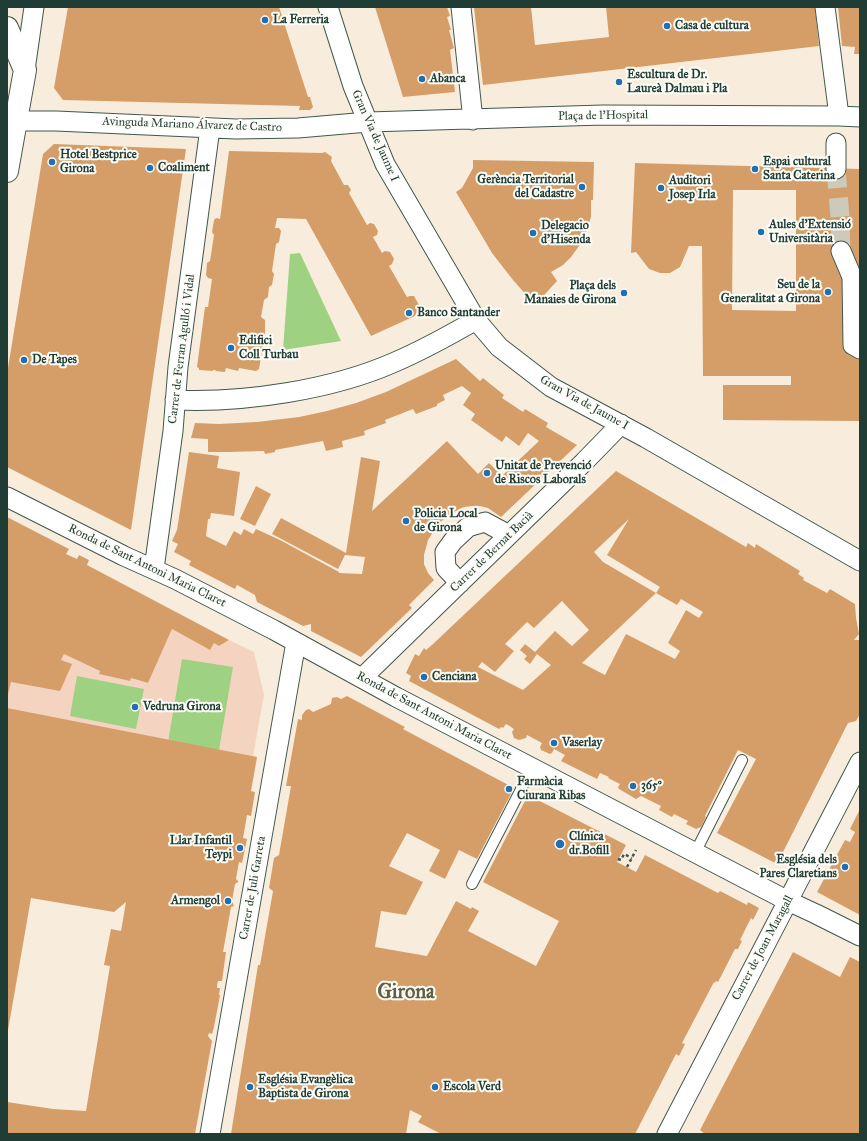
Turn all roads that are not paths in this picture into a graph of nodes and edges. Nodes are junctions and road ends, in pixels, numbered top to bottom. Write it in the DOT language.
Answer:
graph roads {
  1 [pos="34,7"];
  2 [pos="328,7"];
  3 [pos="461,7"];
  4 [pos="825,7"];
  5 [pos="7,28"];
  6 [pos="25,70"];
  7 [pos="839,116"];
  8 [pos="860,117"];
  9 [pos="473,120"];
  10 [pos="16,121"];
  11 [pos="368,122"];
  12 [pos="210,128"];
  13 [pos="836,143"];
  14 [pos="836,169"];
  15 [pos="7,171"];
  16 [pos="841,251"];
  17 [pos="476,320"];
  18 [pos="860,349"];
  19 [pos="175,400"];
  20 [pos="621,424"];
  21 [pos="7,497"];
  22 [pos="509,535"];
  23 [pos="860,560"];
  24 [pos="154,570"];
  25 [pos="460,583"];
  26 [pos="296,642"];
  27 [pos="362,678"];
  28 [pos="742,760"];
  29 [pos="860,762"];
  30 [pos="532,768"];
  31 [pos="694,852"];
  32 [pos="472,884"];
  33 [pos="788,901"];
  34 [pos="860,936"];
  35 [pos="210,1134"];
  36 [pos="667,1134"];
  1 -- 6 [label="street"];
  2 -- 11 [label="street, Gran Via de Jaume I"];
  3 -- 9 [label="street"];
  4 -- 7 [label="street"];
  5 -- 6 [label="main road"];
  6 -- 10 [label="main road"];
  7 -- 8 [label="street, Plaça de l'Hospital"];
  7 -- 9 [label="street, Plaça de l'Hospital"];
  9 -- 11 [label="street, Plaça de l'Hospital"];
  10 -- 12 [label="street, Avinguda Mariano Álvarez de Castro"];
  10 -- 15 [label="main road"];
  11 -- 12 [label="street, Avinguda Mariano Álvarez de Castro"];
  11 -- 17 [label="street, Gran Via de Jaume I"];
  12 -- 19 [label="street, Carrer de Ferran Agulló i Vidal"];
  13 -- 14 [label="street"];
  16 -- 18 [label="street"];
  17 -- 19 [label="street"];
  17 -- 20 [label="street, Gran Via de Jaume I"];
  19 -- 24 [label="street, Carrer de Ferran Agulló i Vidal"];
  20 -- 22 [label="street, Carrer de Bernat Bacià"];
  20 -- 23 [label="street, Gran Via de Jaume I"];
  21 -- 24 [label="street, Ronda de Sant Antoni Maria Claret"];
  22 -- 25 [label="street, Carrer de Bernat Bacià"];
  22 -- 25 [label="street"];
  24 -- 26 [label="street, Ronda de Sant Antoni Maria Claret"];
  25 -- 27 [label="street, Carrer de Bernat Bacià"];
  26 -- 27 [label="street, Ronda de Sant Antoni Maria Claret"];
  26 -- 35 [label="street, Carrer de Juli Garreta"];
  27 -- 30 [label="street, Ronda de Sant Antoni Maria Claret"];
  28 -- 31 [label="lane"];
  29 -- 33 [label="street, Carrer de Joan Maragall"];
  30 -- 31 [label="street, Ronda de Sant Antoni Maria Claret"];
  30 -- 32 [label="lane"];
  31 -- 33 [label="street, Ronda de Sant Antoni Maria Claret"];
  33 -- 34 [label="street, Ronda de Sant Antoni Maria Claret"];
  33 -- 36 [label="street, Carrer de Joan Maragall"];
}
